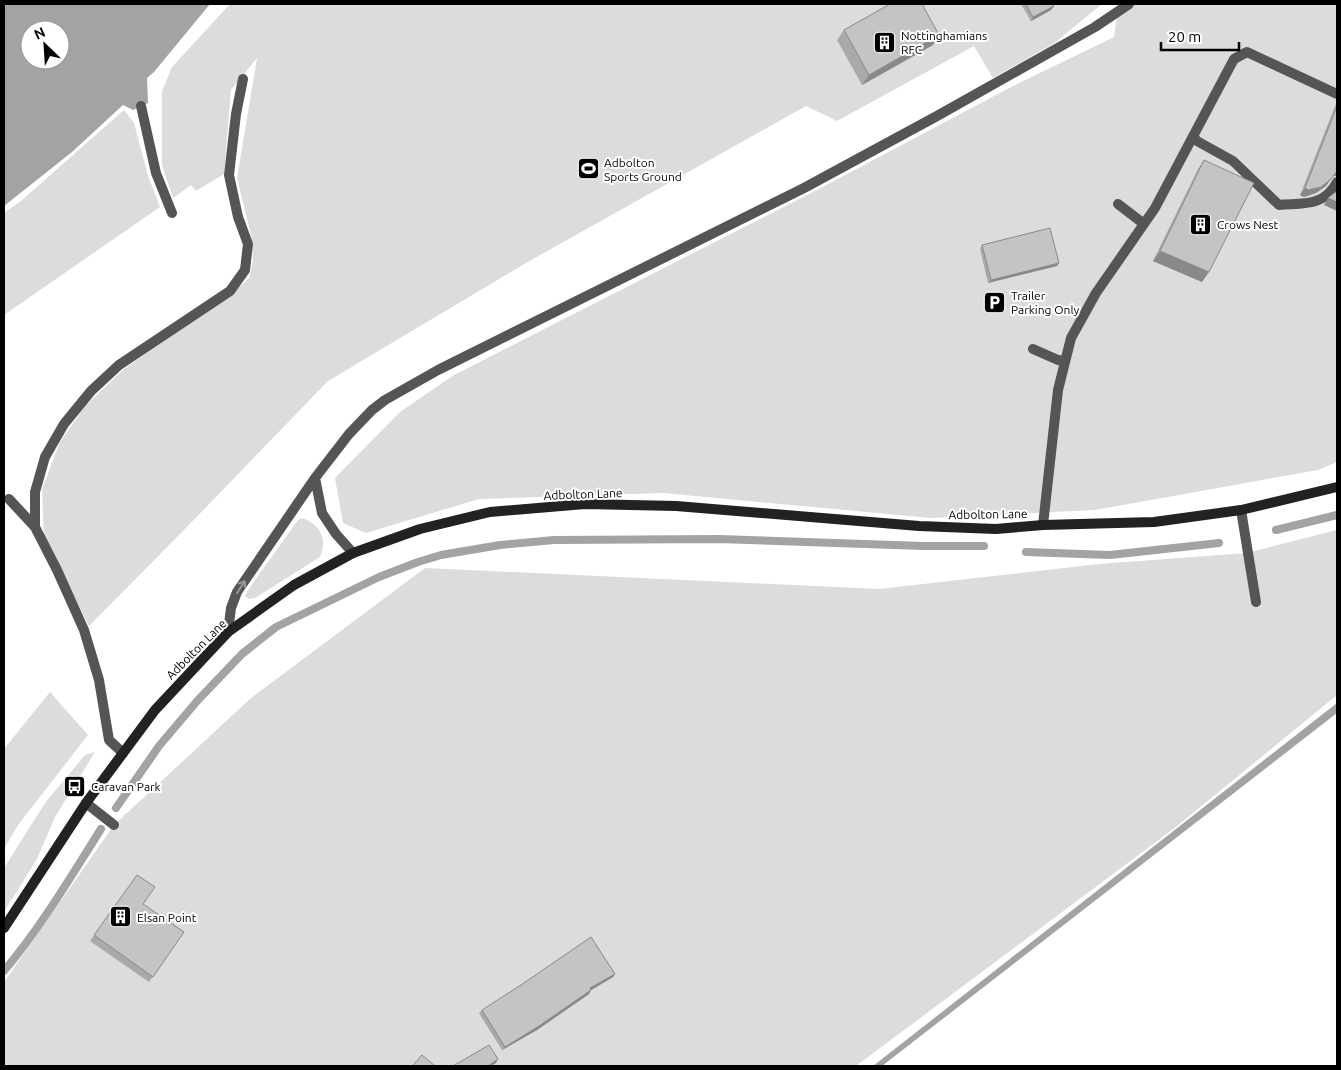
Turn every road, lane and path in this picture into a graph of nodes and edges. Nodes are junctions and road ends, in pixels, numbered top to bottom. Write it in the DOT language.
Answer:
graph roads {
  1 [pos="1128,4"];
  2 [pos="243,79"];
  3 [pos="1337,94"];
  4 [pos="141,106"];
  5 [pos="1192,136"];
  6 [pos="1337,182"];
  7 [pos="1118,204"];
  8 [pos="172,213"];
  9 [pos="1144,224"];
  10 [pos="1033,349"];
  11 [pos="1065,361"];
  12 [pos="315,478"];
  13 [pos="1337,487"];
  14 [pos="9,498"];
  15 [pos="1241,510"];
  16 [pos="1044,525"];
  17 [pos="35,527"];
  18 [pos="353,553"];
  19 [pos="1256,602"];
  20 [pos="228,632"];
  21 [pos="123,753"];
  22 [pos="86,803"];
  23 [pos="114,824"];
  24 [pos="4,928"];
  1 -- 12 [label="street"];
  2 -- 17 [label="street"];
  3 -- 5 [label="street"];
  4 -- 8 [label="street"];
  5 -- 6 [label="street"];
  5 -- 9 [label="street"];
  7 -- 9 [label="street"];
  9 -- 11 [label="street"];
  10 -- 11 [label="street"];
  11 -- 16 [label="street"];
  12 -- 18 [label="street"];
  20 -- 12 [label="street, one-way"];
  13 -- 15 [label="street, Adbolton Lane"];
  14 -- 17 [label="street"];
  15 -- 16 [label="street, Adbolton Lane"];
  15 -- 19 [label="street"];
  16 -- 18 [label="street, Adbolton Lane"];
  17 -- 21 [label="street"];
  18 -- 20 [label="street, Adbolton Lane"];
  20 -- 21 [label="street, Adbolton Lane"];
  21 -- 22 [label="street, Adbolton Lane"];
  22 -- 23 [label="street"];
  22 -- 24 [label="street, Adbolton Lane"];
}
